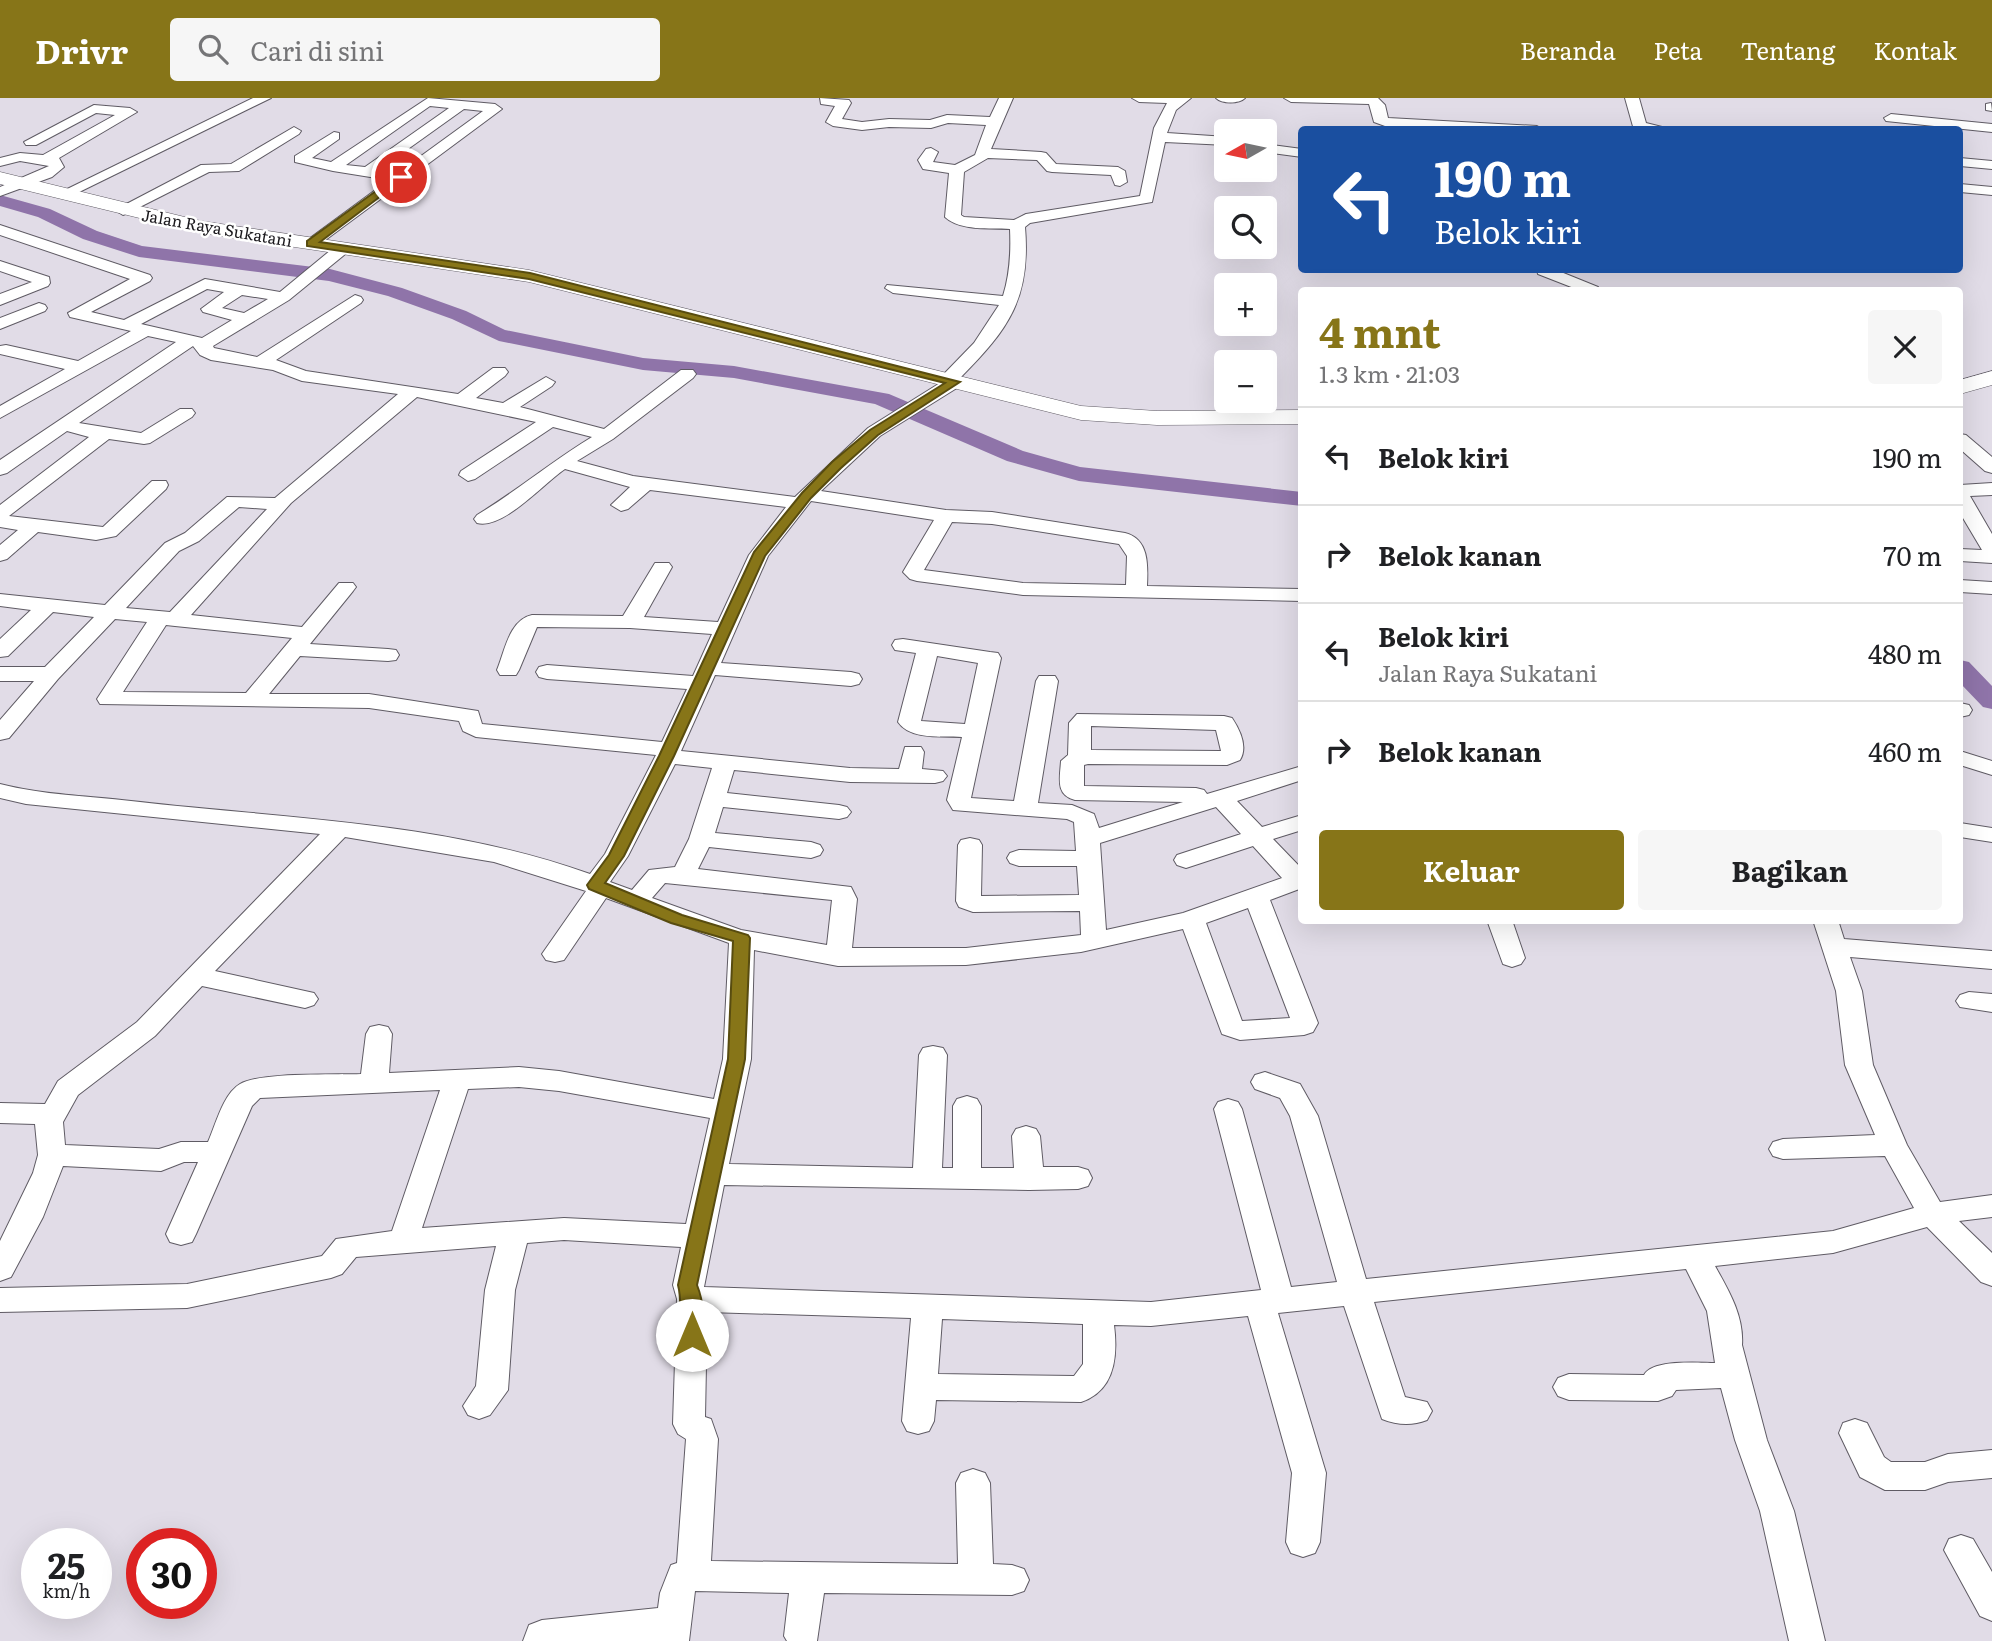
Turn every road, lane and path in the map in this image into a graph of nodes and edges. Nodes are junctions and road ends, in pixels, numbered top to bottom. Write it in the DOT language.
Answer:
graph roads {
  1 [pos="264,98"];
  2 [pos="827,98"];
  3 [pos="1006,98"];
  4 [pos="1139,98"];
  5 [pos="1223,98"];
  6 [pos="1238,98"];
  7 [pos="1290,98"];
  8 [pos="1632,98"];
  9 [pos="1181,99"];
  10 [pos="463,104"];
  11 [pos="137,114"];
  12 [pos="1891,118"];
  13 [pos="993,121"];
  14 [pos="1461,126"];
  15 [pos="1640,126"];
  16 [pos="1992,128"];
  17 [pos="295,131"];
  18 [pos="334,136"];
  19 [pos="1159,137"];
  20 [pos="1214,140"];
  21 [pos="31,142"];
  22 [pos="1278,150"];
  23 [pos="0,151"];
  24 [pos="931,152"];
  25 [pos="1298,152"];
  26 [pos="983,153"];
  27 [pos="51,160"];
  28 [pos="0,162"];
  29 [pos="1963,162"];
  30 [pos="1987,165"];
  31 [pos="333,167"];
  32 [pos="957,170"];
  33 [pos="366,173"];
  34 [pos="401,177"];
  35 [pos="0,178"];
  36 [pos="1150,183"];
  37 [pos="23,184"];
  38 [pos="1963,188"];
  39 [pos="1989,191"];
  40 [pos="0,192"];
  41 [pos="64,194"];
  42 [pos="123,210"];
  43 [pos="1017,225"];
  44 [pos="0,230"];
  45 [pos="311,244"];
  46 [pos="343,248"];
  47 [pos="0,266"];
  48 [pos="1549,273"];
  49 [pos="943,277"];
  50 [pos="1584,287"];
  51 [pos="893,288"];
  52 [pos="240,289"];
  53 [pos="931,292"];
  54 [pos="283,297"];
  55 [pos="0,300"];
  56 [pos="355,300"];
  57 [pos="1011,302"];
  58 [pos="39,309"];
  59 [pos="245,319"];
  60 [pos="0,324"];
  61 [pos="126,325"];
  62 [pos="146,330"];
  63 [pos="197,342"];
  64 [pos="6,350"];
  65 [pos="261,362"];
  66 [pos="80,367"];
  67 [pos="499,372"];
  68 [pos="687,374"];
  69 [pos="1992,378"];
  70 [pos="546,382"];
  71 [pos="951,382"];
  72 [pos="1963,386"];
  73 [pos="413,391"];
  74 [pos="463,400"];
  75 [pos="506,409"];
  76 [pos="0,413"];
  77 [pos="186,413"];
  78 [pos="1298,416"];
  79 [pos="551,420"];
  80 [pos="64,425"];
  81 [pos="103,433"];
  82 [pos="607,435"];
  83 [pos="1963,442"];
  84 [pos="562,463"];
  85 [pos="1992,467"];
  86 [pos="0,469"];
  87 [pos="468,475"];
  88 [pos="646,484"];
  89 [pos="159,485"];
  90 [pos="1992,489"];
  91 [pos="1963,493"];
  92 [pos="803,499"];
  93 [pos="281,503"];
  94 [pos="1963,504"];
  95 [pos="621,505"];
  96 [pos="0,514"];
  97 [pos="946,516"];
  98 [pos="484,519"];
  99 [pos="0,521"];
  100 [pos="1968,523"];
  101 [pos="34,526"];
  102 [pos="1992,551"];
  103 [pos="0,555"];
  104 [pos="1963,555"];
  105 [pos="1992,557"];
  106 [pos="662,567"];
  107 [pos="1963,586"];
  108 [pos="346,587"];
  109 [pos="1992,588"];
  110 [pos="1136,592"];
  111 [pos="1298,595"];
  112 [pos="0,600"];
  113 [pos="46,607"];
  114 [pos="109,613"];
  115 [pos="167,619"];
  116 [pos="630,622"];
  117 [pos="724,629"];
  118 [pos="302,642"];
  119 [pos="903,645"];
  120 [pos="928,649"];
  121 [pos="0,652"];
  122 [pos="388,655"];
  123 [pos="508,670"];
  124 [pos="547,672"];
  125 [pos="0,674"];
  126 [pos="704,675"];
  127 [pos="49,676"];
  128 [pos="851,680"];
  129 [pos="1047,681"];
  130 [pos="252,700"];
  131 [pos="975,731"];
  132 [pos="1,733"];
  133 [pos="913,752"];
  134 [pos="668,753"];
  135 [pos="1079,757"];
  136 [pos="1963,759"];
  137 [pos="725,762"];
  138 [pos="1992,768"];
  139 [pos="1298,774"];
  140 [pos="911,776"];
  141 [pos="934,776"];
  142 [pos="1196,794"];
  143 [pos="3,795"];
  144 [pos="714,799"];
  145 [pos="1222,799"];
  146 [pos="1081,804"];
  147 [pos="1024,808"];
  148 [pos="839,812"];
  149 [pos="1298,823"];
  150 [pos="341,827"];
  151 [pos="1963,830"];
  152 [pos="1258,835"];
  153 [pos="1992,835"];
  154 [pos="701,839"];
  155 [pos="970,845"];
  156 [pos="1087,849"];
  157 [pos="811,850"];
  158 [pos="1019,858"];
  159 [pos="1186,860"];
  160 [pos="683,875"];
  161 [pos="1298,879"];
  162 [pos="1298,882"];
  163 [pos="598,886"];
  164 [pos="1256,896"];
  165 [pos="635,902"];
  166 [pos="1091,903"];
  167 [pos="1192,919"];
  168 [pos="1500,924"];
  169 [pos="1826,924"];
  170 [pos="742,938"];
  171 [pos="1094,940"];
  172 [pos="1835,947"];
  173 [pos="555,954"];
  174 [pos="838,957"];
  175 [pos="1512,958"];
  176 [pos="1992,960"];
  177 [pos="197,976"];
  178 [pos="305,999"];
  179 [pos="379,1034"];
  180 [pos="933,1055"];
  181 [pos="458,1079"];
  182 [pos="1265,1082"];
  183 [pos="374,1085"];
  184 [pos="967,1106"];
  185 [pos="1228,1109"];
  186 [pos="726,1111"];
  187 [pos="0,1113"];
  188 [pos="52,1114"];
  189 [pos="1026,1136"];
  190 [pos="1893,1145"];
  191 [pos="1783,1149"];
  192 [pos="217,1152"];
  193 [pos="52,1155"];
  194 [pos="711,1174"];
  195 [pos="1078,1178"];
  196 [pos="927,1179"];
  197 [pos="967,1179"];
  198 [pos="1029,1179"];
  199 [pos="1992,1206"];
  200 [pos="1932,1214"];
  201 [pos="515,1231"];
  202 [pos="181,1234"];
  203 [pos="696,1236"];
  204 [pos="403,1241"];
  205 [pos="1695,1257"];
  206 [pos="0,1269"];
  207 [pos="1992,1274"];
  208 [pos="1355,1292"];
  209 [pos="692,1299"];
  210 [pos="0,1300"];
  211 [pos="1269,1301"];
  212 [pos="927,1307"];
  213 [pos="1097,1312"];
  214 [pos="1735,1376"];
  215 [pos="920,1387"];
  216 [pos="1569,1387"];
  217 [pos="479,1406"];
  218 [pos="1416,1411"];
  219 [pos="918,1421"];
  220 [pos="1855,1433"];
  221 [pos="1992,1464"];
  222 [pos="973,1483"];
  223 [pos="1303,1542"];
  224 [pos="1961,1550"];
  225 [pos="693,1576"];
  226 [pos="808,1577"];
  227 [pos="976,1579"];
  228 [pos="1012,1580"];
  229 [pos="1992,1605"];
  230 [pos="672,1631"];
  231 [pos="802,1636"];
  232 [pos="541,1641"];
  233 [pos="1808,1641"];
  1 -- 41 [label="street"];
  2 -- 13 [label="street"];
  3 -- 13 [label="street"];
  4 -- 9 [label="street"];
  5 -- 6 [label="street"];
  7 -- 14 [label="street"];
  8 -- 15 [label="street"];
  9 -- 19 [label="street"];
  10 -- 31 [label="street"];
  10 -- 33 [label="street"];
  10 -- 34 [label="street"];
  11 -- 27 [label="street"];
  12 -- 16 [label="street"];
  13 -- 26 [label="street"];
  17 -- 42 [label="street"];
  18 -- 31 [label="street"];
  19 -- 20 [label="street"];
  19 -- 36 [label="street"];
  21 -- 27 [label="street"];
  22 -- 25 [label="street"];
  23 -- 27 [label="street"];
  24 -- 32 [label="street"];
  26 -- 32 [label="street"];
  26 -- 36 [label="street"];
  27 -- 28 [label="street"];
  27 -- 37 [label="street"];
  29 -- 30 [label="street"];
  30 -- 39 [label="street"];
  31 -- 33 [label="street"];
  32 -- 43 [label="street"];
  33 -- 34 [label="street"];
  34 -- 45 [label="street"];
  35 -- 37 [label="main road, Jalan Raya Sukatani"];
  36 -- 43 [label="street"];
  37 -- 40 [label="street"];
  37 -- 41 [label="main road, Jalan Raya Sukatani"];
  38 -- 39 [label="street"];
  41 -- 42 [label="main road, Jalan Raya Sukatani"];
  42 -- 45 [label="main road, Jalan Raya Sukatani"];
  43 -- 57 [label="street"];
  44 -- 61 [label="street"];
  45 -- 46 [label="main road, Jalan Raya Sukatani"];
  46 -- 54 [label="street"];
  46 -- 71 [label="main road, Jalan Raya Sukatani"];
  47 -- 55 [label="street"];
  48 -- 50 [label="street"];
  49 -- 53 [label="street"];
  51 -- 53 [label="street"];
  52 -- 54 [label="street"];
  52 -- 59 [label="street"];
  52 -- 61 [label="street"];
  53 -- 57 [label="street"];
  54 -- 59 [label="street"];
  56 -- 65 [label="street"];
  57 -- 71 [label="street"];
  58 -- 60 [label="street"];
  59 -- 63 [label="street"];
  61 -- 62 [label="street"];
  62 -- 63 [label="street"];
  62 -- 66 [label="street"];
  63 -- 65 [label="street"];
  63 -- 80 [label="street"];
  64 -- 66 [label="street"];
  65 -- 73 [label="street"];
  66 -- 76 [label="street"];
  67 -- 74 [label="street"];
  68 -- 82 [label="street"];
  69 -- 72 [label="main road"];
  70 -- 75 [label="street"];
  71 -- 78 [label="main road, Jalan Raya Sukatani"];
  71 -- 92 [label="street"];
  73 -- 74 [label="street"];
  73 -- 93 [label="street"];
  74 -- 75 [label="street"];
  75 -- 79 [label="street"];
  77 -- 81 [label="street"];
  79 -- 82 [label="street"];
  79 -- 87 [label="street"];
  80 -- 81 [label="street"];
  80 -- 86 [label="street"];
  81 -- 96 [label="street"];
  82 -- 84 [label="street"];
  83 -- 85 [label="street"];
  84 -- 88 [label="street"];
  84 -- 98 [label="street"];
  88 -- 92 [label="street"];
  88 -- 95 [label="street"];
  89 -- 101 [label="street"];
  90 -- 91 [label="street"];
  92 -- 97 [label="street"];
  92 -- 117 [label="street"];
  93 -- 114 [label="street"];
  93 -- 115 [label="street"];
  94 -- 100 [label="street"];
  97 -- 110 [label="street"];
  97 -- 110 [label="street"];
  99 -- 101 [label="street"];
  100 -- 102 [label="street"];
  101 -- 103 [label="street"];
  104 -- 105 [label="street"];
  106 -- 116 [label="street"];
  107 -- 109 [label="street"];
  108 -- 118 [label="street"];
  110 -- 111 [label="street"];
  112 -- 113 [label="street"];
  113 -- 114 [label="street"];
  113 -- 121 [label="street"];
  114 -- 115 [label="street"];
  114 -- 127 [label="street"];
  115 -- 118 [label="street"];
  115 -- 130 [label="street"];
  116 -- 117 [label="street"];
  116 -- 123 [label="street"];
  117 -- 126 [label="street"];
  118 -- 122 [label="street"];
  118 -- 130 [label="street"];
  119 -- 120 [label="street"];
  120 -- 131 [label="street"];
  120 -- 131 [label="street"];
  124 -- 126 [label="street"];
  125 -- 127 [label="street"];
  126 -- 128 [label="street"];
  126 -- 134 [label="street"];
  127 -- 132 [label="street"];
  129 -- 147 [label="street"];
  130 -- 134 [label="street"];
  131 -- 147 [label="street"];
  133 -- 140 [label="street"];
  134 -- 137 [label="street"];
  134 -- 163 [label="street"];
  135 -- 135 [label="street"];
  135 -- 146 [label="street"];
  136 -- 138 [label="street"];
  137 -- 140 [label="street"];
  137 -- 144 [label="street"];
  139 -- 145 [label="street"];
  140 -- 141 [label="street"];
  142 -- 146 [label="street"];
  143 -- 150 [label="street"];
  144 -- 148 [label="street"];
  144 -- 154 [label="street"];
  145 -- 152 [label="street"];
  145 -- 156 [label="street"];
  146 -- 147 [label="street"];
  146 -- 156 [label="street"];
  149 -- 152 [label="street"];
  150 -- 163 [label="street"];
  150 -- 177 [label="street"];
  151 -- 153 [label="street"];
  152 -- 159 [label="street"];
  152 -- 161 [label="street"];
  154 -- 157 [label="street"];
  154 -- 160 [label="street"];
  155 -- 166 [label="street"];
  156 -- 158 [label="street"];
  156 -- 166 [label="street"];
  160 -- 165 [label="street"];
  160 -- 174 [label="street"];
  162 -- 164 [label="street"];
  163 -- 165 [label="street"];
  163 -- 173 [label="street"];
  164 -- 167 [label="street"];
  164 -- 167 [label="street"];
  165 -- 170 [label="street"];
  166 -- 171 [label="street"];
  167 -- 171 [label="street"];
  168 -- 175 [label="street"];
  169 -- 172 [label="street"];
  170 -- 174 [label="street"];
  170 -- 186 [label="street"];
  171 -- 174 [label="street"];
  172 -- 176 [label="street"];
  172 -- 190 [label="street"];
  177 -- 178 [label="street"];
  177 -- 188 [label="street"];
  179 -- 183 [label="street"];
  180 -- 196 [label="street"];
  181 -- 183 [label="street"];
  181 -- 186 [label="street"];
  181 -- 204 [label="street"];
  182 -- 208 [label="street"];
  183 -- 192 [label="street"];
  184 -- 197 [label="street"];
  185 -- 211 [label="street"];
  186 -- 194 [label="street"];
  187 -- 188 [label="street"];
  188 -- 193 [label="street"];
  189 -- 198 [label="street"];
  190 -- 191 [label="street"];
  190 -- 200 [label="street"];
  192 -- 193 [label="street"];
  192 -- 202 [label="street"];
  193 -- 206 [label="street"];
  194 -- 196 [label="street"];
  194 -- 203 [label="street"];
  195 -- 198 [label="street"];
  196 -- 197 [label="street"];
  197 -- 198 [label="street"];
  199 -- 200 [label="street"];
  200 -- 205 [label="street"];
  200 -- 207 [label="street"];
  201 -- 203 [label="street"];
  201 -- 204 [label="street"];
  201 -- 217 [label="street"];
  203 -- 209 [label="street"];
  204 -- 210 [label="street"];
  205 -- 208 [label="street"];
  205 -- 214 [label="street"];
  208 -- 211 [label="street"];
  208 -- 218 [label="street"];
  209 -- 212 [label="street"];
  209 -- 225 [label="street"];
  211 -- 213 [label="street"];
  211 -- 223 [label="street"];
  212 -- 213 [label="street"];
  212 -- 215 [label="street"];
  213 -- 215 [label="street"];
  214 -- 216 [label="street"];
  214 -- 233 [label="street"];
  215 -- 219 [label="street"];
  220 -- 221 [label="street"];
  222 -- 227 [label="street"];
  224 -- 229 [label="street"];
  225 -- 226 [label="street"];
  225 -- 230 [label="street"];
  226 -- 227 [label="street"];
  226 -- 231 [label="street"];
  227 -- 228 [label="street"];
  230 -- 232 [label="street"];
}
